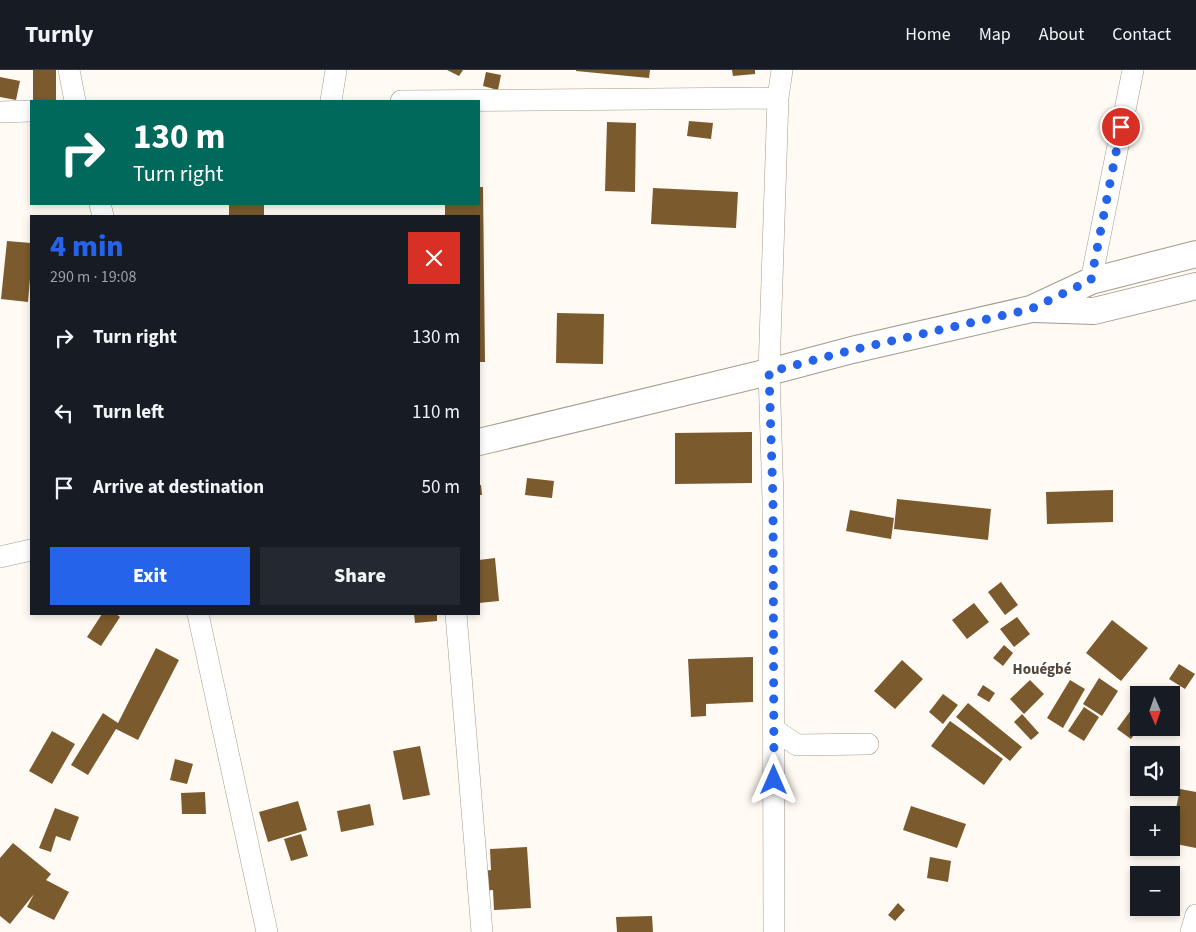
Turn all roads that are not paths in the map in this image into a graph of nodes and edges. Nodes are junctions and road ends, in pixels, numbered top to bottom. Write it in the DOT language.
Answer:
graph roads {
  1 [pos="69,70"];
  2 [pos="336,70"];
  3 [pos="782,70"];
  4 [pos="1132,70"];
  5 [pos="778,98"];
  6 [pos="75,100"];
  7 [pos="331,100"];
  8 [pos="480,100"];
  9 [pos="30,111"];
  10 [pos="0,112"];
  11 [pos="1196,254"];
  12 [pos="1091,280"];
  13 [pos="1196,286"];
  14 [pos="1031,309"];
  15 [pos="769,372"];
  16 [pos="480,442"];
  17 [pos="30,550"];
  18 [pos="0,557"];
  19 [pos="198,615"];
  20 [pos="456,615"];
  21 [pos="775,730"];
  22 [pos="868,744"];
  23 [pos="797,745"];
  24 [pos="775,761"];
  25 [pos="1196,915"];
  26 [pos="266,932"];
  27 [pos="482,932"];
  28 [pos="774,932"];
  29 [pos="1191,932"];
  1 -- 6 [label="street"];
  2 -- 7 [label="street"];
  3 -- 5 [label="street"];
  4 -- 12 [label="street"];
  5 -- 8 [label="street"];
  5 -- 15 [label="street"];
  9 -- 10 [label="street"];
  11 -- 12 [label="street"];
  12 -- 14 [label="street"];
  13 -- 14 [label="street"];
  14 -- 15 [label="street"];
  15 -- 16 [label="street"];
  15 -- 21 [label="street"];
  17 -- 18 [label="street"];
  19 -- 26 [label="street"];
  20 -- 27 [label="street"];
  21 -- 23 [label="street"];
  21 -- 24 [label="street"];
  22 -- 23 [label="street"];
  23 -- 24 [label="street"];
  24 -- 28 [label="street"];
  25 -- 29 [label="street"];
}
